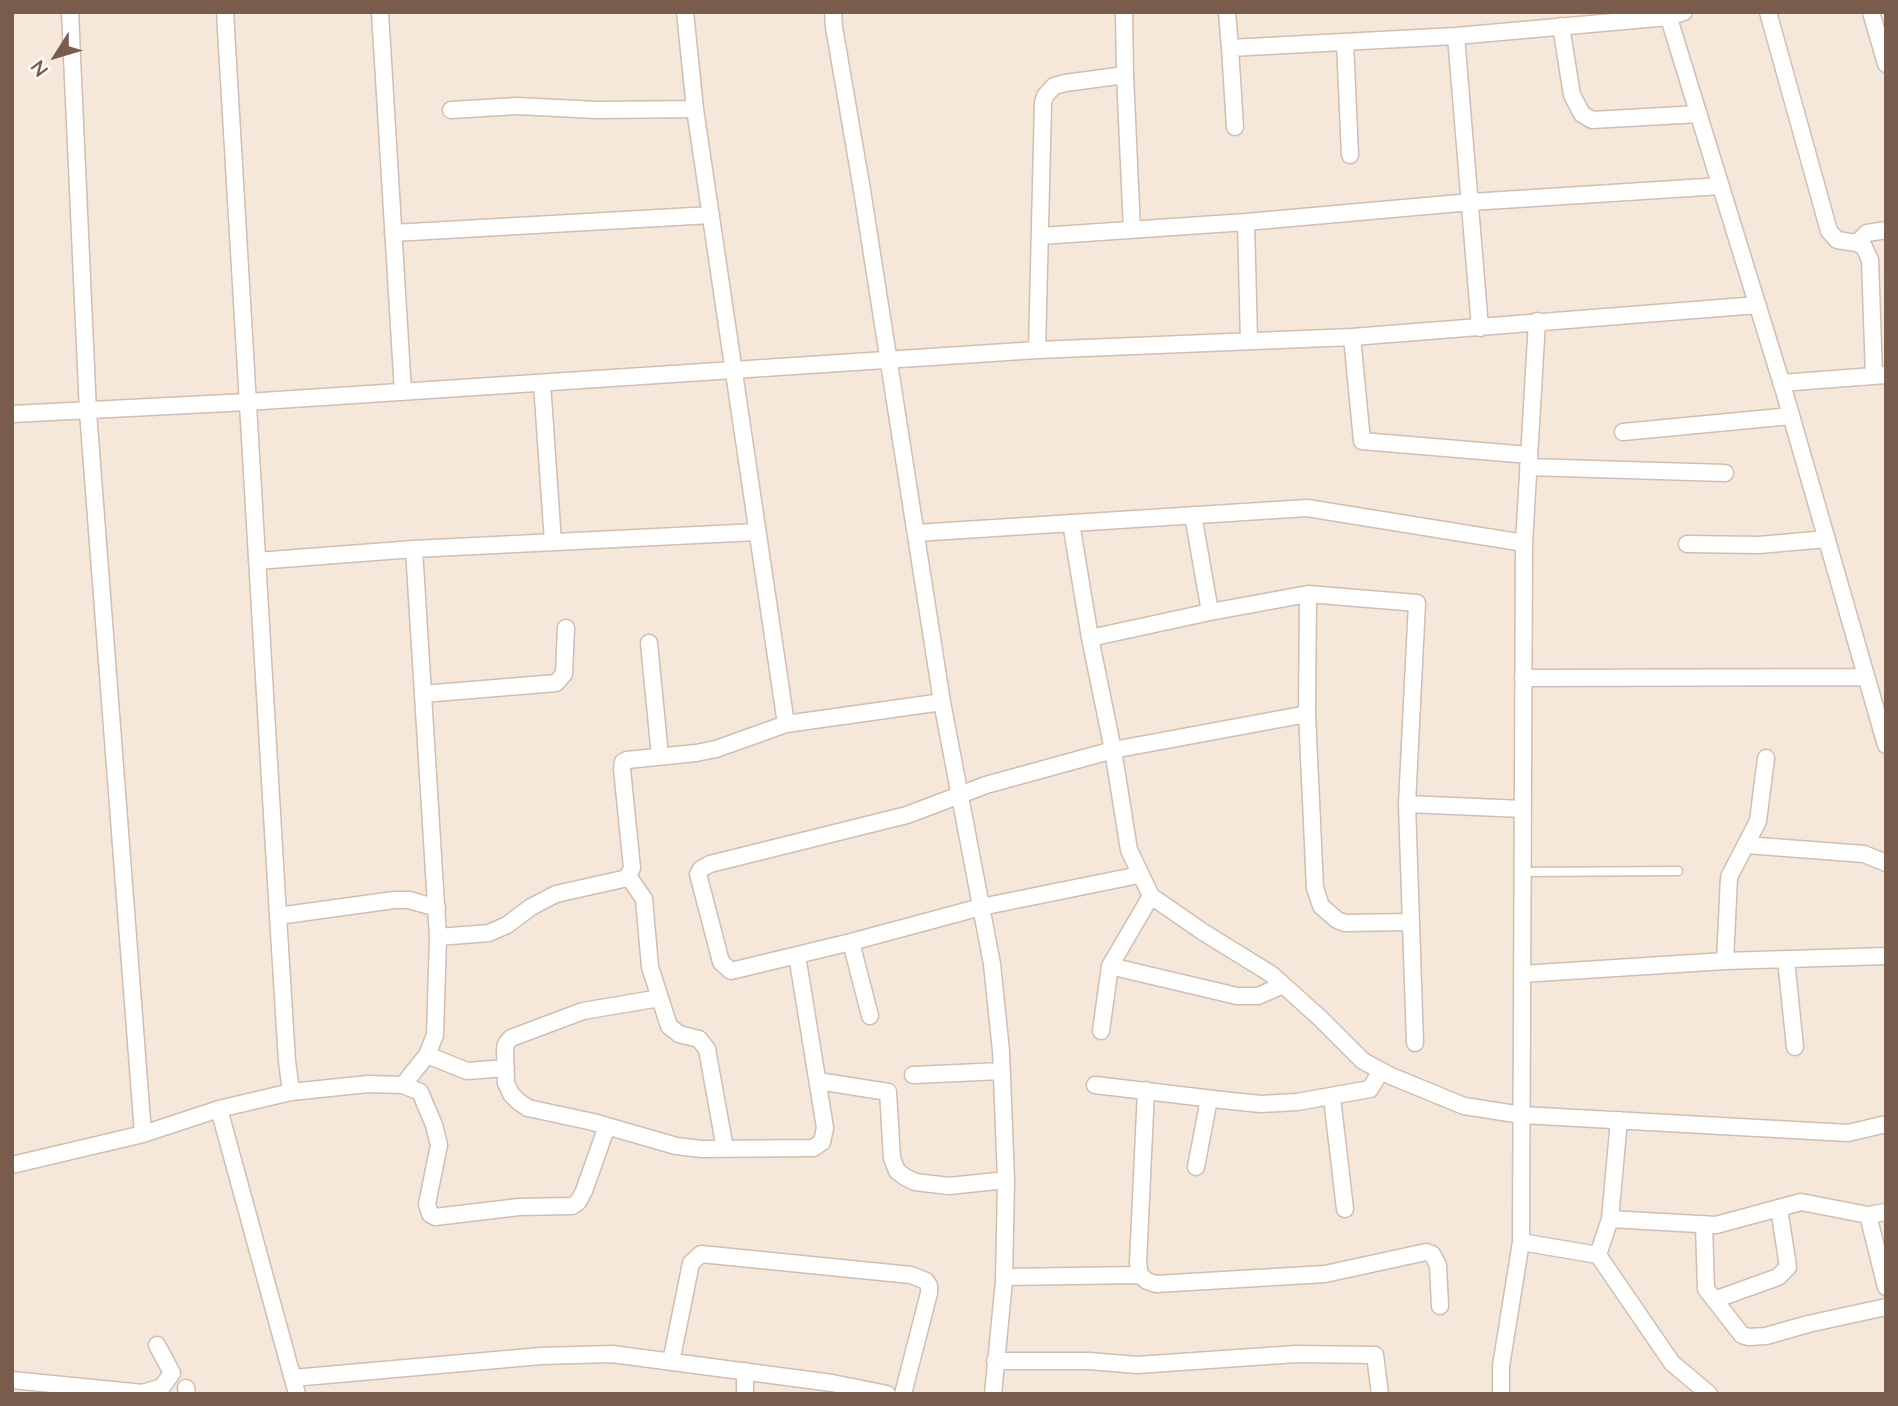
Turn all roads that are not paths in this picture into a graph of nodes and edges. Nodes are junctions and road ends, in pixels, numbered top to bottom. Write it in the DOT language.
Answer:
graph roads {
  1 [pos="70,12"];
  2 [pos="225,12"];
  3 [pos="380,12"];
  4 [pos="685,12"];
  5 [pos="833,12"];
  6 [pos="1124,12"];
  7 [pos="1227,12"];
  8 [pos="1768,12"];
  9 [pos="1871,12"];
  10 [pos="1673,14"];
  11 [pos="1561,26"];
  12 [pos="1456,36"];
  13 [pos="1345,42"];
  14 [pos="1230,48"];
  15 [pos="1886,64"];
  16 [pos="1125,75"];
  17 [pos="695,109"];
  18 [pos="451,110"];
  19 [pos="1699,114"];
  20 [pos="1235,127"];
  21 [pos="1349,155"];
  22 [pos="1721,186"];
  23 [pos="1471,202"];
  24 [pos="710,215"];
  25 [pos="1246,222"];
  26 [pos="1132,230"];
  27 [pos="1886,230"];
  28 [pos="393,233"];
  29 [pos="1041,236"];
  30 [pos="1857,243"];
  31 [pos="1758,305"];
  32 [pos="1536,321"];
  33 [pos="1480,328"];
  34 [pos="1352,337"];
  35 [pos="1249,341"];
  36 [pos="1037,350"];
  37 [pos="889,360"];
  38 [pos="734,370"];
  39 [pos="1883,377"];
  40 [pos="542,383"];
  41 [pos="1781,383"];
  42 [pos="403,391"];
  43 [pos="247,402"];
  44 [pos="88,412"];
  45 [pos="12,414"];
  46 [pos="1791,416"];
  47 [pos="1623,432"];
  48 [pos="1529,461"];
  49 [pos="1725,472"];
  50 [pos="1193,515"];
  51 [pos="1071,523"];
  52 [pos="757,532"];
  53 [pos="916,534"];
  54 [pos="1827,539"];
  55 [pos="553,542"];
  56 [pos="1524,543"];
  57 [pos="1687,544"];
  58 [pos="414,549"];
  59 [pos="257,561"];
  60 [pos="1308,594"];
  61 [pos="1210,612"];
  62 [pos="566,628"];
  63 [pos="1090,638"];
  64 [pos="649,643"];
  65 [pos="1864,677"];
  66 [pos="1523,678"];
  67 [pos="424,694"];
  68 [pos="942,702"];
  69 [pos="1307,714"];
  70 [pos="786,724"];
  71 [pos="1886,745"];
  72 [pos="1113,750"];
  73 [pos="660,756"];
  74 [pos="1766,758"];
  75 [pos="960,795"];
  76 [pos="1407,804"];
  77 [pos="1523,809"];
  78 [pos="1746,845"];
  79 [pos="1886,863"];
  80 [pos="1678,871"];
  81 [pos="1522,872"];
  82 [pos="1139,875"];
  83 [pos="628,876"];
  84 [pos="1151,896"];
  85 [pos="981,907"];
  86 [pos="438,908"];
  87 [pos="278,916"];
  88 [pos="1410,922"];
  89 [pos="438,937"];
  90 [pos="851,942"];
  91 [pos="797,956"];
  92 [pos="1886,956"];
  93 [pos="1786,960"];
  94 [pos="1726,961"];
  95 [pos="1110,966"];
  96 [pos="1522,974"];
  97 [pos="1283,985"];
  98 [pos="660,998"];
  99 [pos="870,1016"];
  100 [pos="1101,1031"];
  101 [pos="1415,1043"];
  102 [pos="1795,1047"];
  103 [pos="427,1055"];
  104 [pos="506,1068"];
  105 [pos="1002,1071"];
  106 [pos="1381,1072"];
  107 [pos="913,1075"];
  108 [pos="818,1081"];
  109 [pos="403,1085"];
  110 [pos="1095,1085"];
  111 [pos="1146,1090"];
  112 [pos="291,1092"];
  113 [pos="1332,1098"];
  114 [pos="1209,1099"];
  115 [pos="219,1110"];
  116 [pos="1521,1115"];
  117 [pos="1619,1120"];
  118 [pos="1886,1124"];
  119 [pos="607,1126"];
  120 [pos="143,1134"];
  121 [pos="725,1149"];
  122 [pos="12,1165"];
  123 [pos="1196,1167"];
  124 [pos="1006,1180"];
  125 [pos="1779,1208"];
  126 [pos="1345,1209"];
  127 [pos="1886,1212"];
  128 [pos="1868,1215"];
  129 [pos="1610,1219"];
  130 [pos="1704,1224"];
  131 [pos="1521,1242"];
  132 [pos="1598,1255"];
  133 [pos="1139,1275"];
  134 [pos="1004,1277"];
  135 [pos="1886,1287"];
  136 [pos="1714,1300"];
  137 [pos="1440,1307"];
  138 [pos="1886,1307"];
  139 [pos="157,1345"];
  140 [pos="995,1361"];
  141 [pos="671,1362"];
  142 [pos="745,1371"];
  143 [pos="12,1380"];
  144 [pos="295,1386"];
  145 [pos="830,1388"];
  146 [pos="745,1394"];
  147 [pos="887,1394"];
  148 [pos="903,1394"];
  149 [pos="993,1394"];
  150 [pos="1380,1394"];
  151 [pos="1501,1394"];
  152 [pos="1709,1394"];
  1 -- 44 [label="street"];
  2 -- 43 [label="street"];
  3 -- 28 [label="street"];
  4 -- 17 [label="street"];
  5 -- 37 [label="street"];
  6 -- 16 [label="street"];
  7 -- 14 [label="street"];
  8 -- 30 [label="street"];
  9 -- 15 [label="street"];
  10 -- 11 [label="street"];
  10 -- 19 [label="street"];
  11 -- 12 [label="street"];
  11 -- 19 [label="street"];
  12 -- 13 [label="street"];
  12 -- 23 [label="street"];
  13 -- 14 [label="street"];
  13 -- 21 [label="street"];
  14 -- 20 [label="street"];
  16 -- 26 [label="street"];
  16 -- 29 [label="street"];
  17 -- 18 [label="street"];
  17 -- 24 [label="street"];
  19 -- 22 [label="street"];
  22 -- 23 [label="street"];
  22 -- 31 [label="street"];
  23 -- 25 [label="street"];
  23 -- 33 [label="street"];
  24 -- 28 [label="street"];
  24 -- 38 [label="street"];
  25 -- 26 [label="street"];
  25 -- 35 [label="street"];
  26 -- 29 [label="street"];
  27 -- 30 [label="street"];
  28 -- 42 [label="street"];
  29 -- 36 [label="street"];
  30 -- 39 [label="street"];
  31 -- 32 [label="street"];
  31 -- 41 [label="street"];
  32 -- 33 [label="street"];
  32 -- 48 [label="street"];
  33 -- 34 [label="street"];
  34 -- 35 [label="street"];
  34 -- 48 [label="street"];
  35 -- 36 [label="street"];
  36 -- 37 [label="street"];
  37 -- 38 [label="street"];
  37 -- 53 [label="street"];
  38 -- 40 [label="street"];
  38 -- 52 [label="street"];
  39 -- 41 [label="street"];
  40 -- 42 [label="street"];
  40 -- 55 [label="street"];
  41 -- 46 [label="street"];
  42 -- 43 [label="street"];
  43 -- 44 [label="street"];
  43 -- 59 [label="street"];
  44 -- 45 [label="street"];
  44 -- 120 [label="street"];
  46 -- 47 [label="street"];
  46 -- 54 [label="street"];
  48 -- 49 [label="street"];
  48 -- 56 [label="street"];
  50 -- 51 [label="street"];
  50 -- 56 [label="street"];
  50 -- 61 [label="street"];
  51 -- 53 [label="street"];
  51 -- 63 [label="street"];
  52 -- 55 [label="street"];
  52 -- 70 [label="street"];
  53 -- 68 [label="street"];
  54 -- 57 [label="street"];
  54 -- 65 [label="street"];
  55 -- 58 [label="street"];
  56 -- 66 [label="street"];
  58 -- 59 [label="street"];
  58 -- 67 [label="street"];
  59 -- 87 [label="street"];
  60 -- 61 [label="street"];
  60 -- 69 [label="street"];
  60 -- 76 [label="street"];
  61 -- 63 [label="street"];
  62 -- 67 [label="street"];
  63 -- 72 [label="street"];
  64 -- 73 [label="street"];
  65 -- 66 [label="street"];
  65 -- 71 [label="street"];
  66 -- 77 [label="street"];
  67 -- 86 [label="street"];
  68 -- 70 [label="street"];
  68 -- 75 [label="street"];
  69 -- 72 [label="street"];
  69 -- 88 [label="street"];
  70 -- 73 [label="street"];
  72 -- 75 [label="street"];
  72 -- 82 [label="street"];
  73 -- 83 [label="street"];
  74 -- 78 [label="street"];
  75 -- 85 [label="street"];
  75 -- 91 [label="street"];
  76 -- 77 [label="street"];
  76 -- 88 [label="street"];
  77 -- 81 [label="street"];
  78 -- 79 [label="street"];
  78 -- 94 [label="street"];
  80 -- 81 [label="lane"];
  81 -- 96 [label="street"];
  82 -- 84 [label="street"];
  82 -- 85 [label="street"];
  83 -- 89 [label="street"];
  83 -- 98 [label="street"];
  84 -- 95 [label="street"];
  84 -- 97 [label="street"];
  85 -- 90 [label="street"];
  85 -- 105 [label="street"];
  86 -- 87 [label="street"];
  86 -- 89 [label="street"];
  87 -- 112 [label="street"];
  88 -- 101 [label="street"];
  89 -- 103 [label="street"];
  90 -- 91 [label="street"];
  90 -- 99 [label="street"];
  91 -- 108 [label="street"];
  92 -- 93 [label="street"];
  93 -- 94 [label="street"];
  93 -- 102 [label="street"];
  94 -- 96 [label="street"];
  95 -- 97 [label="street"];
  95 -- 100 [label="street"];
  96 -- 116 [label="street"];
  97 -- 106 [label="street"];
  98 -- 104 [label="street"];
  98 -- 121 [label="street"];
  103 -- 104 [label="street"];
  103 -- 109 [label="street"];
  104 -- 119 [label="street"];
  105 -- 107 [label="street"];
  105 -- 124 [label="street"];
  106 -- 113 [label="street"];
  106 -- 116 [label="street"];
  108 -- 121 [label="street"];
  108 -- 124 [label="street"];
  109 -- 112 [label="street"];
  109 -- 119 [label="street"];
  110 -- 111 [label="street"];
  111 -- 114 [label="street"];
  111 -- 133 [label="street"];
  112 -- 115 [label="street"];
  113 -- 114 [label="street"];
  113 -- 126 [label="street"];
  114 -- 123 [label="street"];
  115 -- 120 [label="street"];
  115 -- 144 [label="street"];
  116 -- 117 [label="street"];
  116 -- 131 [label="street"];
  117 -- 118 [label="street"];
  117 -- 129 [label="street"];
  119 -- 121 [label="street"];
  120 -- 122 [label="street"];
  124 -- 134 [label="street"];
  125 -- 128 [label="street"];
  125 -- 130 [label="street"];
  125 -- 136 [label="street"];
  127 -- 128 [label="street"];
  128 -- 135 [label="street"];
  129 -- 130 [label="street"];
  129 -- 132 [label="street"];
  130 -- 136 [label="street"];
  131 -- 132 [label="street"];
  131 -- 151 [label="street"];
  132 -- 152 [label="street"];
  133 -- 134 [label="street"];
  133 -- 137 [label="street"];
  134 -- 140 [label="street"];
  136 -- 138 [label="street"];
  139 -- 143 [label="street"];
  140 -- 149 [label="street"];
  140 -- 150 [label="street"];
  141 -- 142 [label="street"];
  141 -- 144 [label="street"];
  141 -- 148 [label="street"];
  142 -- 145 [label="street"];
  142 -- 146 [label="street"];
  145 -- 147 [label="street"];
}
